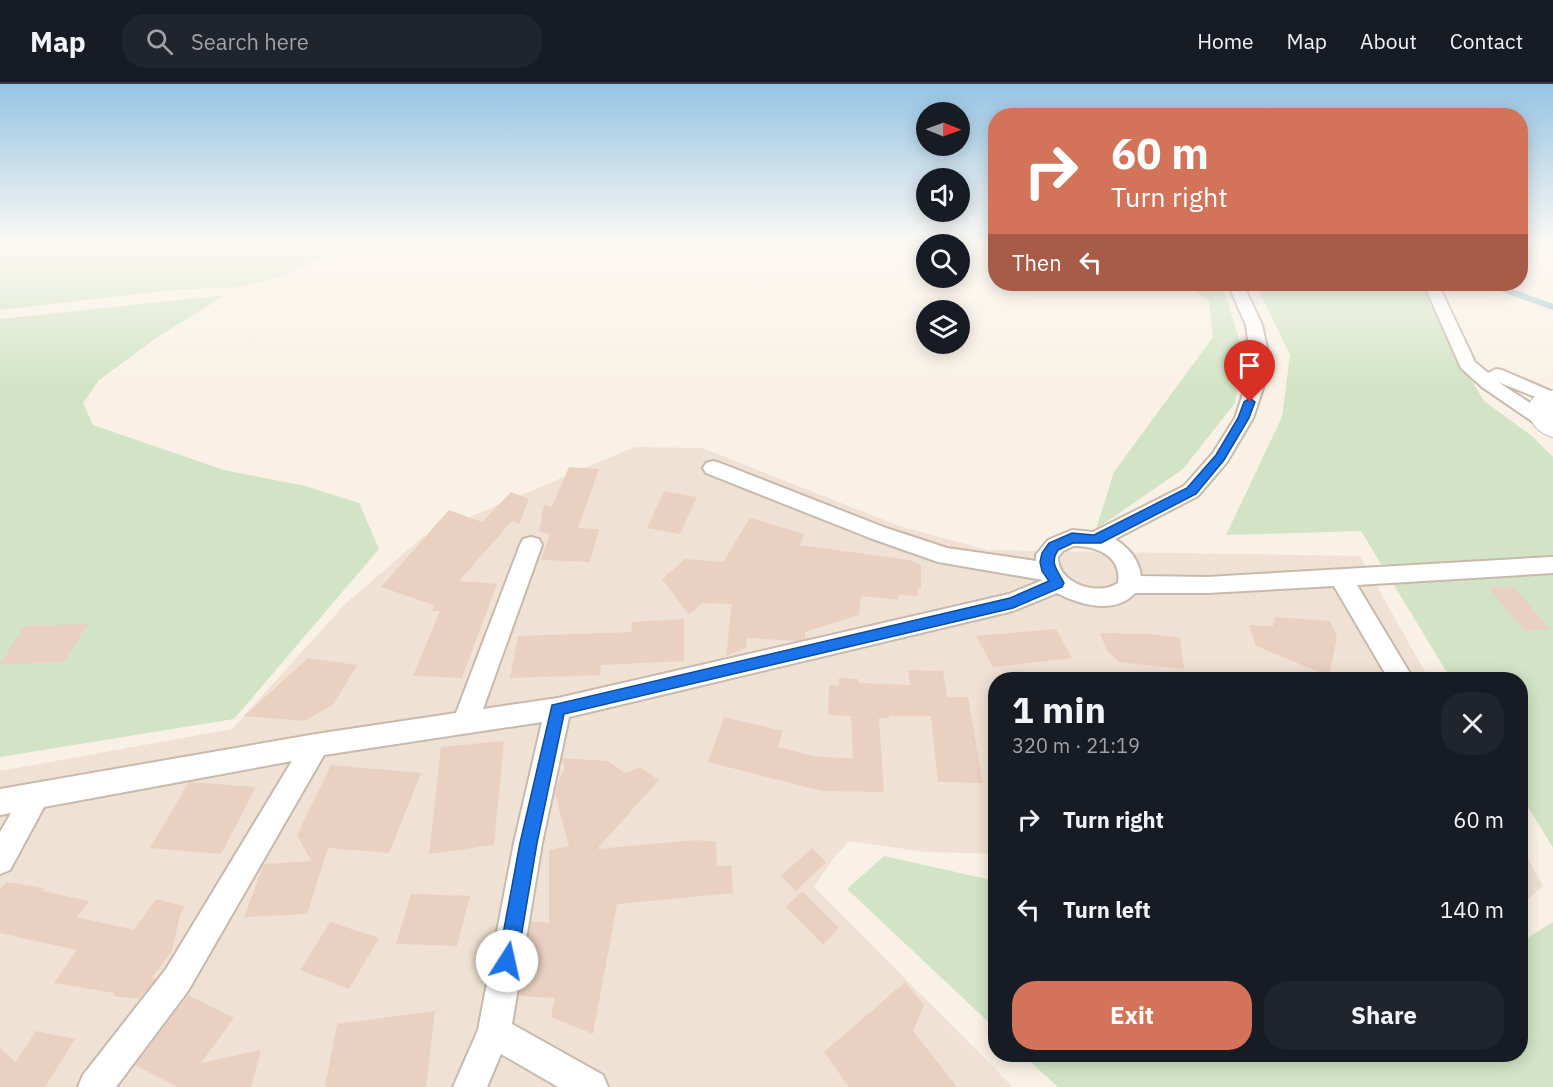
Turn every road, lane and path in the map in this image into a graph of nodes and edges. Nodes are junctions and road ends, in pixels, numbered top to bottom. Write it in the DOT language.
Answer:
graph roads {
  1 [pos="1240,293"];
  2 [pos="1435,293"];
  3 [pos="1460,345"];
  4 [pos="1550,411"];
  5 [pos="713,468"];
  6 [pos="1096,540"];
  7 [pos="531,545"];
  8 [pos="1551,565"];
  9 [pos="1053,577"];
  10 [pos="1341,578"];
  11 [pos="1129,584"];
  12 [pos="1397,672"];
  13 [pos="558,710"];
  14 [pos="466,721"];
  15 [pos="316,745"];
  16 [pos="36,794"];
  17 [pos="0,802"];
  18 [pos="0,860"];
  19 [pos="494,1032"];
  20 [pos="95,1087"];
  21 [pos="470,1087"];
  22 [pos="591,1087"];
  1 -- 6 [label="street"];
  2 -- 3 [label="street"];
  3 -- 4 [label="street"];
  3 -- 4 [label="street"];
  5 -- 9 [label="street"];
  6 -- 9 [label="street"];
  6 -- 11 [label="street"];
  7 -- 14 [label="street"];
  8 -- 10 [label="street"];
  9 -- 11 [label="street"];
  9 -- 13 [label="street"];
  10 -- 11 [label="street"];
  10 -- 12 [label="street"];
  13 -- 14 [label="street"];
  13 -- 19 [label="street"];
  14 -- 15 [label="street"];
  15 -- 16 [label="street"];
  15 -- 20 [label="street"];
  16 -- 17 [label="street"];
  16 -- 18 [label="street"];
  19 -- 21 [label="street"];
  19 -- 22 [label="street"];
}
